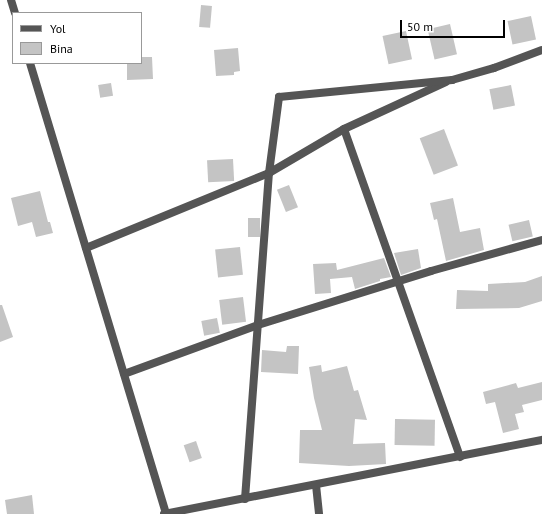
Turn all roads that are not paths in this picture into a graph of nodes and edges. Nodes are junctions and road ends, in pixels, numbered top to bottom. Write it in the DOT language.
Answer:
graph roads {
  1 [pos="11,0"];
  2 [pos="15,12"];
  3 [pos="542,50"];
  4 [pos="30,64"];
  5 [pos="452,80"];
  6 [pos="344,129"];
  7 [pos="269,173"];
  8 [pos="542,240"];
  9 [pos="86,248"];
  10 [pos="397,282"];
  11 [pos="258,325"];
  12 [pos="124,374"];
  13 [pos="542,440"];
  14 [pos="460,457"];
  15 [pos="316,485"];
  16 [pos="245,500"];
  17 [pos="169,514"];
  18 [pos="319,514"];
  1 -- 2 [label="street"];
  3 -- 5 [label="street"];
  4 -- 9 [label="street"];
  5 -- 6 [label="street"];
  5 -- 7 [label="street"];
  6 -- 7 [label="street"];
  6 -- 10 [label="street"];
  7 -- 9 [label="street"];
  7 -- 11 [label="street"];
  8 -- 10 [label="street"];
  9 -- 12 [label="street"];
  10 -- 11 [label="street"];
  10 -- 14 [label="street"];
  11 -- 12 [label="street"];
  11 -- 16 [label="street"];
  12 -- 17 [label="street"];
  13 -- 14 [label="street"];
  14 -- 15 [label="street"];
  15 -- 16 [label="street"];
  15 -- 18 [label="street"];
  16 -- 17 [label="street"];
}
